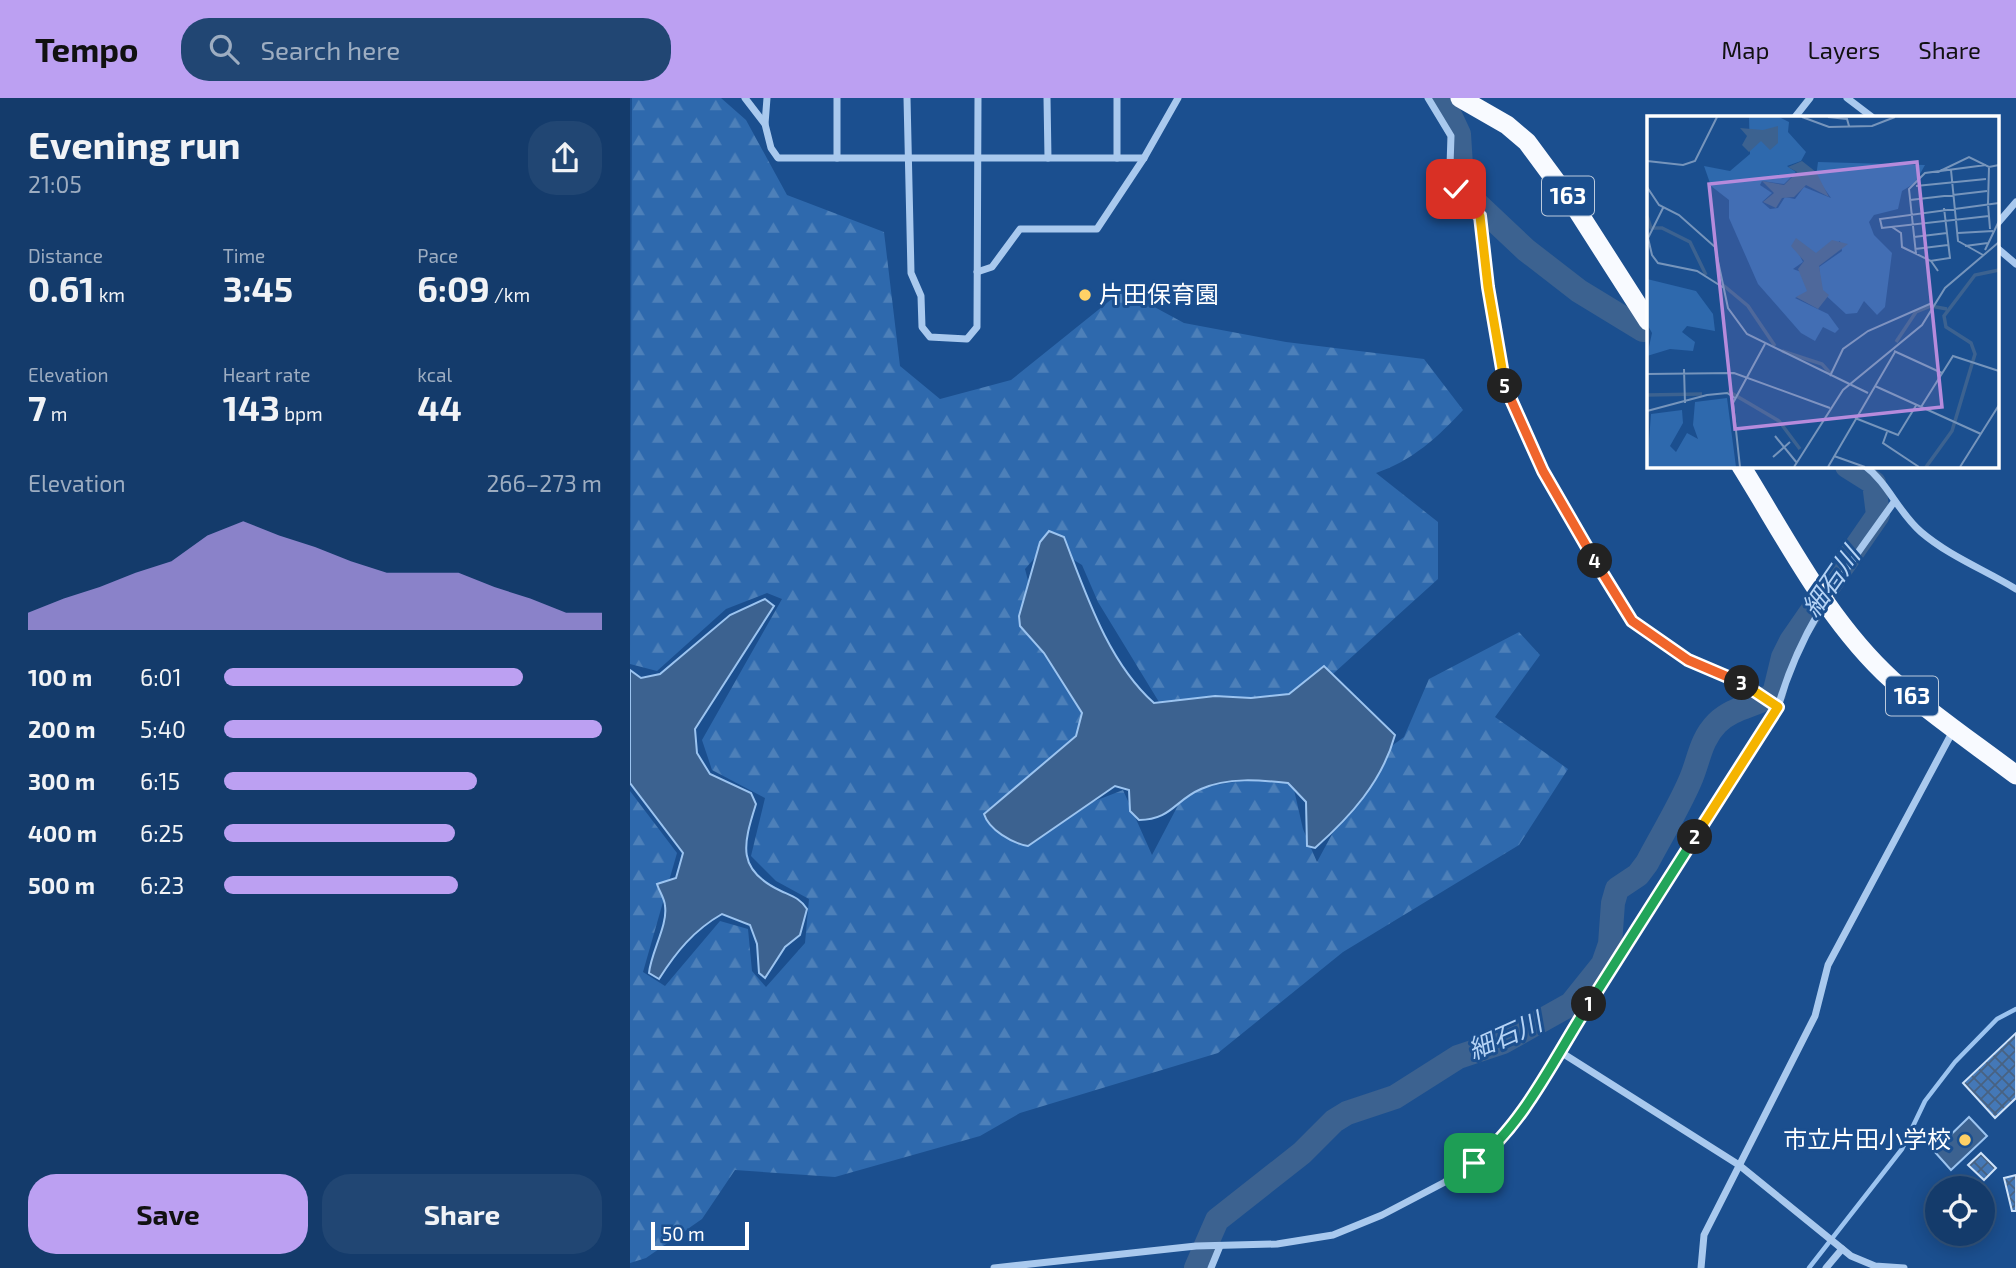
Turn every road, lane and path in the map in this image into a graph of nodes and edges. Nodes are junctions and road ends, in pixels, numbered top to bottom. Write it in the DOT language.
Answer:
graph roads {
  1 [pos="745,98"];
  2 [pos="766,98"];
  3 [pos="837,98"];
  4 [pos="907,98"];
  5 [pos="978,98"];
  6 [pos="1047,98"];
  7 [pos="1116,98"];
  8 [pos="1178,98"];
  9 [pos="1428,98"];
  10 [pos="1460,98"];
  11 [pos="1810,98"];
  12 [pos="1847,98"];
  13 [pos="1796,116"];
  14 [pos="1871,116"];
  15 [pos="765,124"];
  16 [pos="837,158"];
  17 [pos="907,158"];
  18 [pos="978,158"];
  19 [pos="1048,158"];
  20 [pos="1117,158"];
  21 [pos="1144,158"];
  22 [pos="2016,202"];
  23 [pos="1998,219"];
  24 [pos="1998,249"];
  25 [pos="2016,264"];
  26 [pos="977,272"];
  27 [pos="1647,319"];
  28 [pos="1742,467"];
  29 [pos="1865,467"];
  30 [pos="1894,502"];
  31 [pos="2016,589"];
  32 [pos="1825,600"];
  33 [pos="1776,706"];
  34 [pos="1955,729"];
  35 [pos="2016,775"];
  36 [pos="1559,1051"];
  37 [pos="1739,1166"];
  38 [pos="1217,1246"];
  39 [pos="1840,1247"];
  40 [pos="994,1268"];
  41 [pos="1211,1268"];
  42 [pos="1701,1268"];
  43 [pos="1826,1268"];
  44 [pos="1904,1268"];
  1 -- 15 [label="street"];
  2 -- 15 [label="street"];
  3 -- 16 [label="street"];
  4 -- 17 [label="street"];
  5 -- 18 [label="street"];
  6 -- 19 [label="street"];
  7 -- 20 [label="street"];
  8 -- 21 [label="street"];
  9 -- 33 [label="street"];
  10 -- 27 [label="highway, 163"];
  11 -- 13 [label="street"];
  12 -- 14 [label="street"];
  15 -- 16 [label="street"];
  16 -- 17 [label="street"];
  17 -- 18 [label="street"];
  17 -- 26 [label="street"];
  18 -- 19 [label="street"];
  18 -- 26 [label="street"];
  19 -- 20 [label="street"];
  20 -- 21 [label="street"];
  21 -- 26 [label="street"];
  22 -- 23 [label="street"];
  24 -- 25 [label="street"];
  28 -- 32 [label="highway, 163"];
  29 -- 30 [label="street"];
  30 -- 31 [label="street"];
  30 -- 32 [label="street"];
  32 -- 33 [label="street"];
  32 -- 34 [label="highway, 163"];
  33 -- 36 [label="street"];
  34 -- 35 [label="highway, 163"];
  34 -- 37 [label="street"];
  36 -- 37 [label="street"];
  36 -- 38 [label="street"];
  37 -- 39 [label="street"];
  37 -- 42 [label="street"];
  38 -- 40 [label="street"];
  38 -- 41 [label="street"];
  39 -- 43 [label="street"];
  39 -- 44 [label="street"];
}
